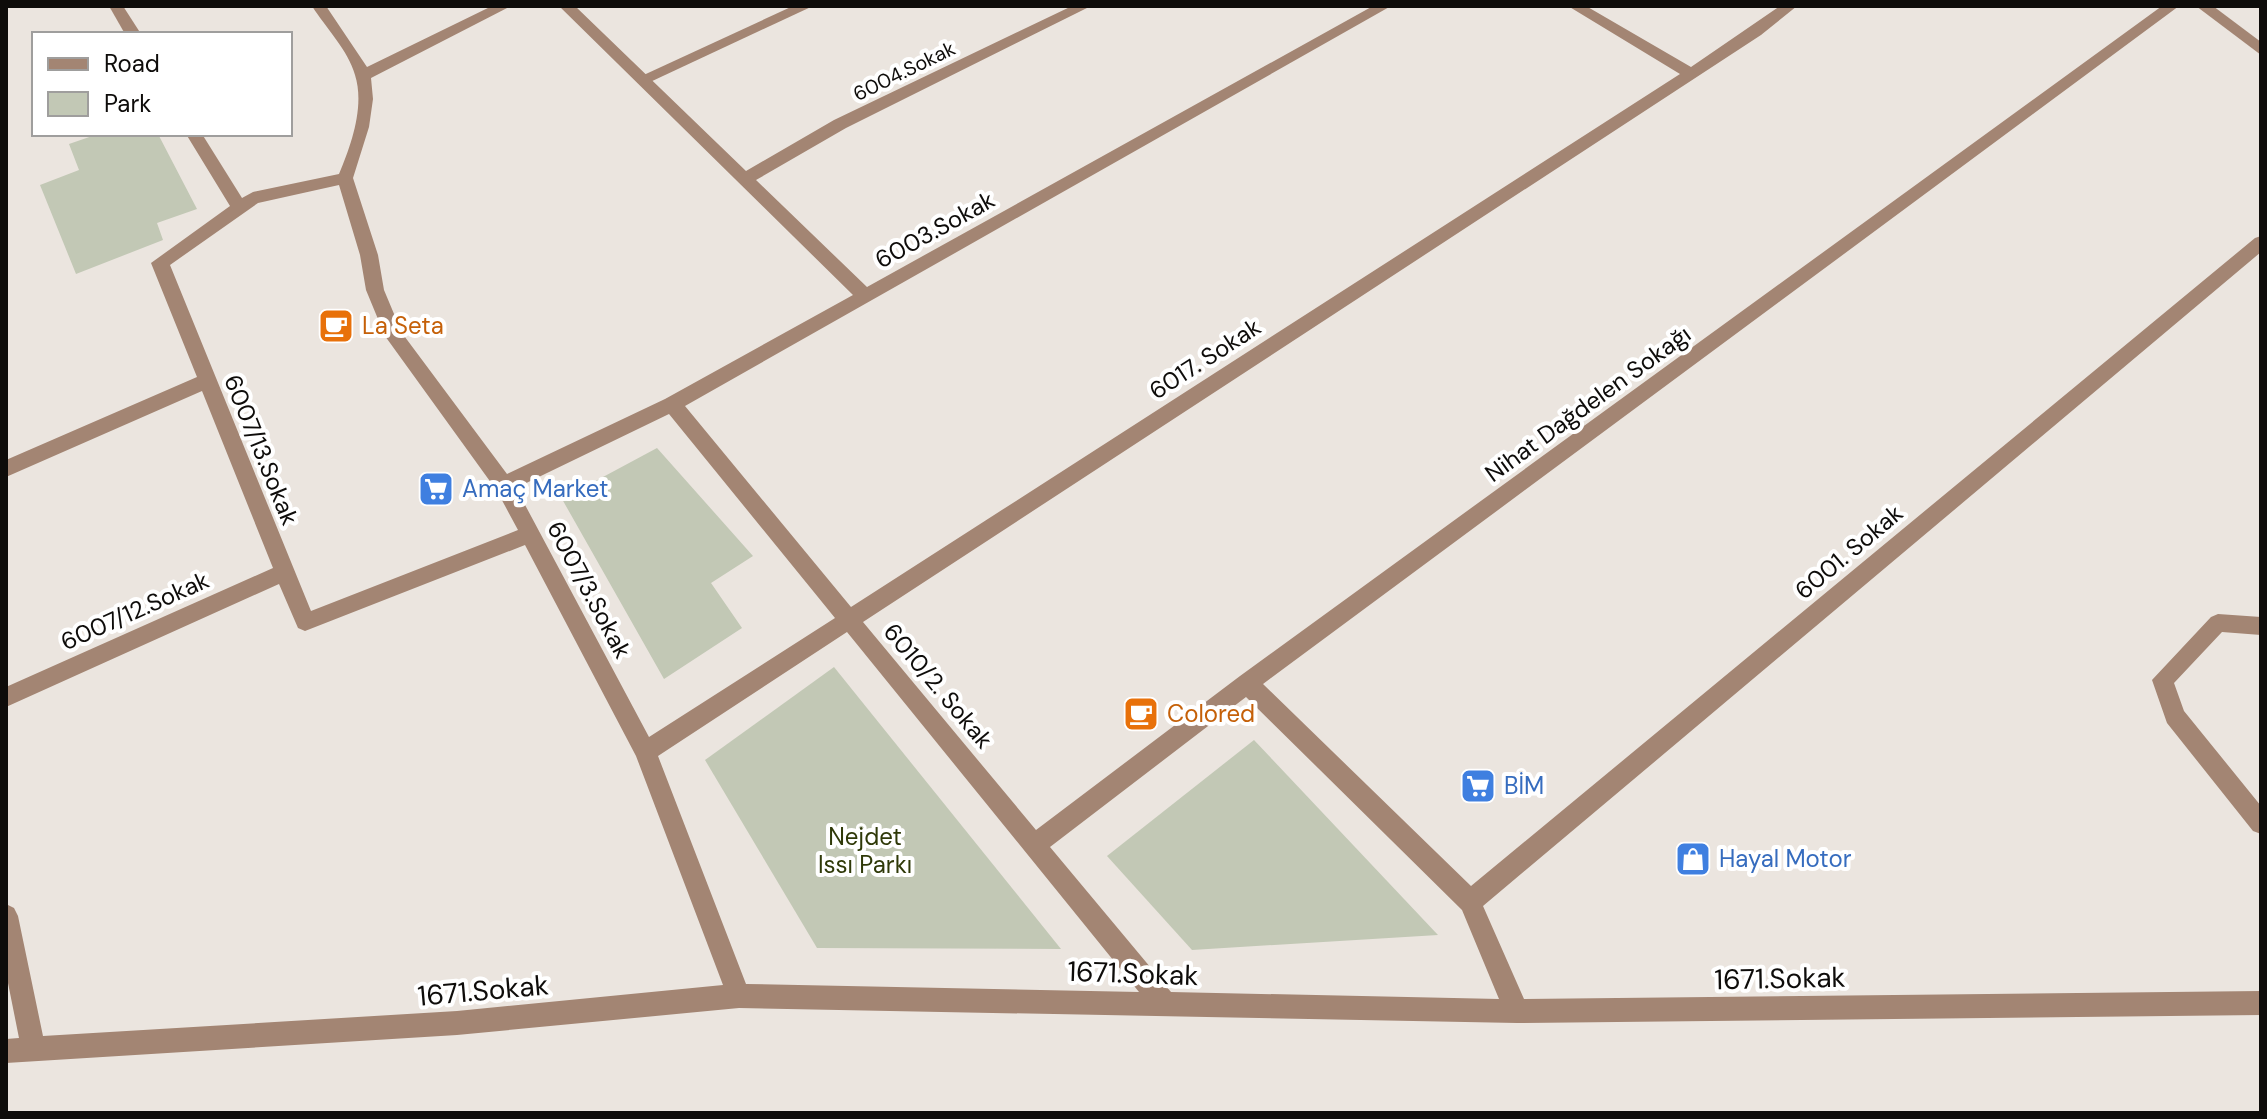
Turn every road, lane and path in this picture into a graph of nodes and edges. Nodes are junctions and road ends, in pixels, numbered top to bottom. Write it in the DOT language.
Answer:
graph roads {
  1 [pos="116,6"];
  2 [pos="319,6"];
  3 [pos="504,6"];
  4 [pos="566,6"];
  5 [pos="806,6"];
  6 [pos="1084,6"];
  7 [pos="1384,6"];
  8 [pos="1575,6"];
  9 [pos="1790,6"];
  10 [pos="2172,6"];
  11 [pos="2203,6"];
  12 [pos="132,32"];
  13 [pos="2261,50"];
  14 [pos="1691,74"];
  15 [pos="363,76"];
  16 [pos="643,79"];
  17 [pos="195,136"];
  18 [pos="345,178"];
  19 [pos="746,178"];
  20 [pos="239,207"];
  21 [pos="2261,242"];
  22 [pos="865,296"];
  23 [pos="208,380"];
  24 [pos="672,404"];
  25 [pos="6,469"];
  26 [pos="504,485"];
  27 [pos="530,534"];
  28 [pos="285,572"];
  29 [pos="849,619"];
  30 [pos="2261,626"];
  31 [pos="1247,683"];
  32 [pos="6,697"];
  33 [pos="645,752"];
  34 [pos="2261,823"];
  35 [pos="1035,844"];
  36 [pos="1470,902"];
  37 [pos="6,916"];
  38 [pos="739,996"];
  39 [pos="1163,1002"];
  40 [pos="2261,1003"];
  41 [pos="1517,1011"];
  42 [pos="34,1050"];
  43 [pos="6,1051"];
  1 -- 12 [label="street"];
  2 -- 15 [label="street"];
  3 -- 15 [label="street"];
  4 -- 16 [label="street"];
  5 -- 16 [label="street"];
  6 -- 19 [label="street, 6004.Sokak"];
  7 -- 22 [label="street, 6003.Sokak"];
  8 -- 14 [label="street"];
  9 -- 14 [label="street, 6017. Sokak"];
  10 -- 31 [label="street, Nihat Dağdelen Sokağı"];
  11 -- 13 [label="street"];
  14 -- 29 [label="street, 6017. Sokak"];
  15 -- 18 [label="street"];
  16 -- 19 [label="street"];
  17 -- 20 [label="street"];
  18 -- 20 [label="street, 6007/13.Sokak"];
  18 -- 26 [label="street, 6007/3.Sokak"];
  19 -- 22 [label="street"];
  20 -- 23 [label="street, 6007/13.Sokak"];
  21 -- 36 [label="street, 6001. Sokak"];
  22 -- 24 [label="street, 6003.Sokak"];
  23 -- 25 [label="street"];
  23 -- 28 [label="street, 6007/13.Sokak"];
  24 -- 26 [label="street, 6003.Sokak"];
  24 -- 29 [label="street, 6010/2. Sokak"];
  26 -- 27 [label="street, 6007/3.Sokak"];
  27 -- 28 [label="street, 6007/13.Sokak"];
  27 -- 33 [label="street, 6007/3.Sokak"];
  28 -- 32 [label="street, 6007/12.Sokak"];
  29 -- 33 [label="street, 6017. Sokak"];
  29 -- 35 [label="street, 6010/2. Sokak"];
  30 -- 34 [label="street"];
  31 -- 35 [label="street, Nihat Dağdelen Sokağı"];
  31 -- 36 [label="street"];
  33 -- 38 [label="street, 6007/3.Sokak"];
  35 -- 39 [label="street, 6010/2. Sokak"];
  36 -- 41 [label="street"];
  37 -- 42 [label="street"];
  38 -- 39 [label="street, 1671.Sokak"];
  38 -- 42 [label="street, 1671.Sokak"];
  39 -- 41 [label="street, 1671.Sokak"];
  40 -- 41 [label="street, 1671.Sokak"];
  42 -- 43 [label="street, 1671.Sokak"];
}
